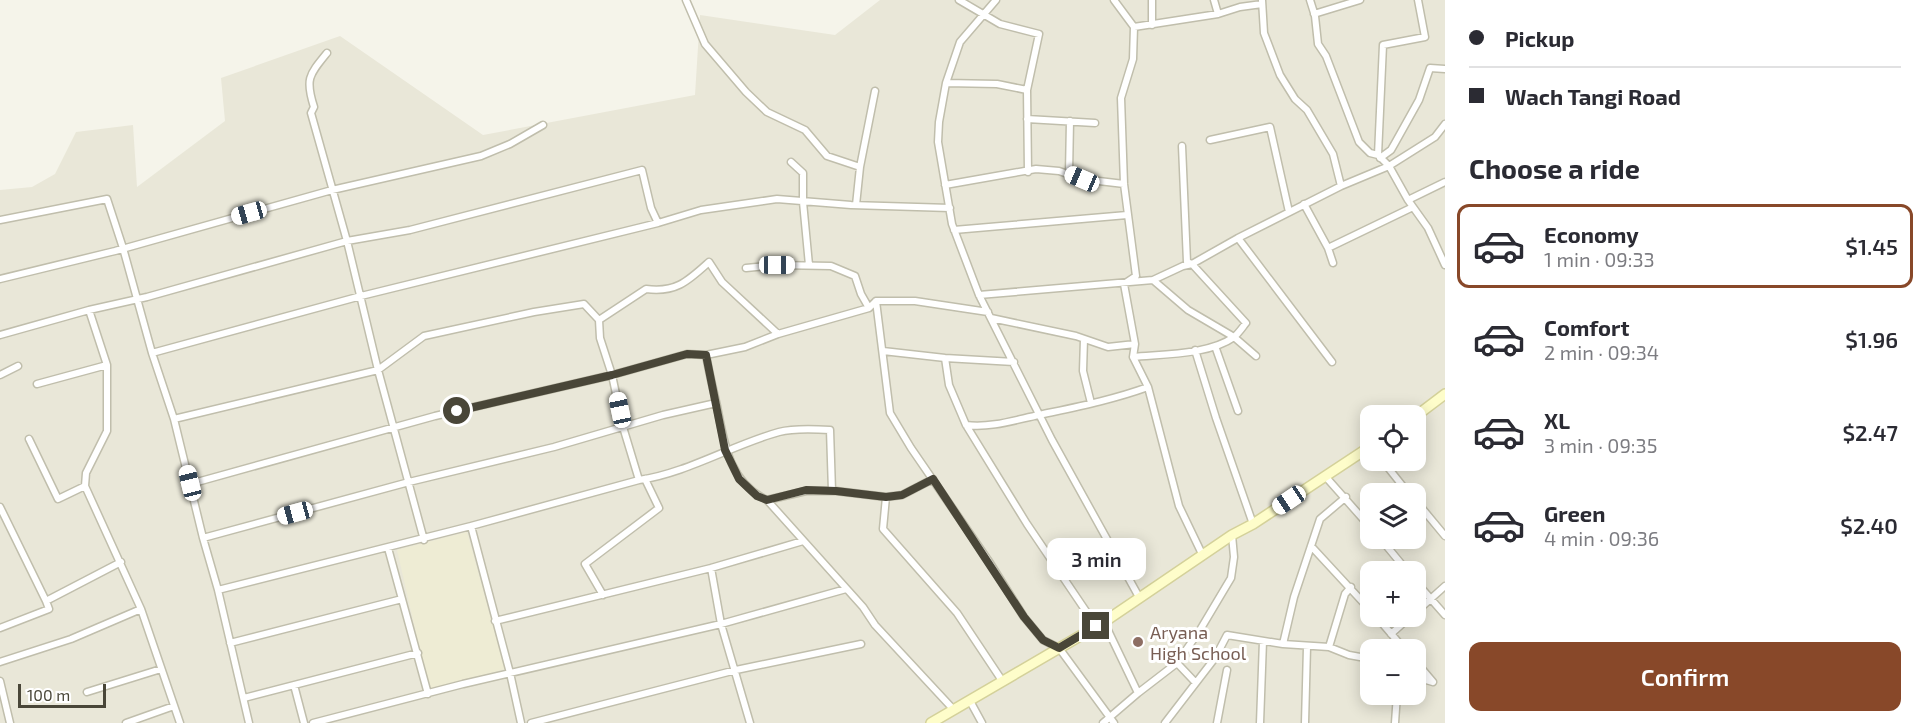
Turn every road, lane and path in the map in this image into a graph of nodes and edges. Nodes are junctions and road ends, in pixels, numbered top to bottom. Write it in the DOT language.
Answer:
graph roads {
  1 [pos="686,0"];
  2 [pos="959,0"];
  3 [pos="996,0"];
  4 [pos="1114,0"];
  5 [pos="1152,0"];
  6 [pos="1214,0"];
  7 [pos="1310,0"];
  8 [pos="1360,0"];
  9 [pos="1418,0"];
  10 [pos="1262,2"];
  11 [pos="1218,14"];
  12 [pos="1314,14"];
  13 [pos="983,15"];
  14 [pos="1152,25"];
  15 [pos="1134,27"];
  16 [pos="327,53"];
  17 [pos="1445,69"];
  18 [pos="946,83"];
  19 [pos="1027,90"];
  20 [pos="875,91"];
  21 [pos="1027,119"];
  22 [pos="1070,121"];
  23 [pos="1095,123"];
  24 [pos="1444,124"];
  25 [pos="543,125"];
  26 [pos="1210,140"];
  27 [pos="1182,146"];
  28 [pos="1379,156"];
  29 [pos="791,162"];
  30 [pos="1389,166"];
  31 [pos="860,167"];
  32 [pos="1028,172"];
  33 [pos="1069,173"];
  34 [pos="1445,182"];
  35 [pos="1124,184"];
  36 [pos="945,185"];
  37 [pos="1341,186"];
  38 [pos="332,189"];
  39 [pos="1408,200"];
  40 [pos="803,202"];
  41 [pos="1304,204"];
  42 [pos="856,205"];
  43 [pos="1413,207"];
  44 [pos="950,208"];
  45 [pos="1289,212"];
  46 [pos="1127,215"];
  47 [pos="0,220"];
  48 [pos="658,223"];
  49 [pos="954,230"];
  50 [pos="1238,238"];
  51 [pos="347,241"];
  52 [pos="123,248"];
  53 [pos="1328,248"];
  54 [pos="1333,263"];
  55 [pos="1192,264"];
  56 [pos="809,265"];
  57 [pos="1445,265"];
  58 [pos="746,268"];
  59 [pos="0,279"];
  60 [pos="1153,280"];
  61 [pos="1124,284"];
  62 [pos="979,295"];
  63 [pos="361,296"];
  64 [pos="138,299"];
  65 [pos="876,301"];
  66 [pos="869,308"];
  67 [pos="89,310"];
  68 [pos="990,315"];
  69 [pos="599,320"];
  70 [pos="778,334"];
  71 [pos="0,335"];
  72 [pos="1234,337"];
  73 [pos="1084,339"];
  74 [pos="1135,344"];
  75 [pos="1215,346"];
  76 [pos="883,351"];
  77 [pos="1194,351"];
  78 [pos="152,353"];
  79 [pos="706,355"];
  80 [pos="1256,356"];
  81 [pos="1133,357"];
  82 [pos="945,358"];
  83 [pos="1014,362"];
  84 [pos="1332,362"];
  85 [pos="107,365"];
  86 [pos="18,366"];
  87 [pos="378,370"];
  88 [pos="0,375"];
  89 [pos="612,375"];
  90 [pos="37,384"];
  91 [pos="1148,387"];
  92 [pos="1445,394"];
  93 [pos="716,403"];
  94 [pos="1091,403"];
  95 [pos="1426,408"];
  96 [pos="1238,411"];
  97 [pos="1039,415"];
  98 [pos="174,419"];
  99 [pos="966,425"];
  100 [pos="623,427"];
  101 [pos="395,428"];
  102 [pos="29,439"];
  103 [pos="725,450"];
  104 [pos="1360,454"];
  105 [pos="1391,471"];
  106 [pos="1325,476"];
  107 [pos="933,479"];
  108 [pos="642,480"];
  109 [pos="410,482"];
  110 [pos="190,483"];
  111 [pos="1400,483"];
  112 [pos="85,486"];
  113 [pos="832,491"];
  114 [pos="886,497"];
  115 [pos="1346,497"];
  116 [pos="767,500"];
  117 [pos="0,507"];
  118 [pos="1426,513"];
  119 [pos="1360,514"];
  120 [pos="1254,524"];
  121 [pos="471,526"];
  122 [pos="1232,535"];
  123 [pos="1445,536"];
  124 [pos="203,538"];
  125 [pos="424,540"];
  126 [pos="803,541"];
  127 [pos="1311,546"];
  128 [pos="388,548"];
  129 [pos="1389,549"];
  130 [pos="1203,556"];
  131 [pos="1399,561"];
  132 [pos="121,562"];
  133 [pos="711,568"];
  134 [pos="1445,586"];
  135 [pos="1351,587"];
  136 [pos="846,589"];
  137 [pos="218,590"];
  138 [pos="1426,593"];
  139 [pos="603,595"];
  140 [pos="1139,597"];
  141 [pos="1360,598"];
  142 [pos="402,599"];
  143 [pos="1431,599"];
  144 [pos="46,601"];
  145 [pos="1426,603"];
  146 [pos="141,609"];
  147 [pos="1445,615"];
  148 [pos="495,621"];
  149 [pos="721,624"];
  150 [pos="1100,624"];
  151 [pos="1385,627"];
  152 [pos="1399,627"];
  153 [pos="0,628"];
  154 [pos="1391,634"];
  155 [pos="1395,639"];
  156 [pos="1263,641"];
  157 [pos="230,643"];
  158 [pos="861,644"];
  159 [pos="1283,644"];
  160 [pos="1307,647"];
  161 [pos="1329,647"];
  162 [pos="1059,648"];
  163 [pos="418,653"];
  164 [pos="1360,657"];
  165 [pos="0,662"];
  166 [pos="1178,663"];
  167 [pos="161,669"];
  168 [pos="736,670"];
  169 [pos="1227,670"];
  170 [pos="510,673"];
  171 [pos="1426,674"];
  172 [pos="1426,680"];
  173 [pos="0,682"];
  174 [pos="1003,682"];
  175 [pos="1195,682"];
  176 [pos="294,685"];
  177 [pos="87,692"];
  178 [pos="1138,693"];
  179 [pos="428,694"];
  180 [pos="243,698"];
  181 [pos="970,701"];
  182 [pos="1396,705"];
  183 [pos="174,706"];
  184 [pos="953,709"];
  185 [pos="1112,720"];
  186 [pos="10,723"];
  187 [pos="126,723"];
  188 [pos="180,723"];
  189 [pos="249,723"];
  190 [pos="304,723"];
  191 [pos="313,723"];
  192 [pos="521,723"];
  193 [pos="531,723"];
  194 [pos="750,723"];
  195 [pos="930,723"];
  196 [pos="982,723"];
  197 [pos="1103,723"];
  198 [pos="1165,723"];
  199 [pos="1217,723"];
  200 [pos="1260,723"];
  201 [pos="1305,723"];
  202 [pos="1395,723"];
  1 -- 31 [label="street"];
  2 -- 13 [label="street"];
  3 -- 13 [label="street"];
  4 -- 15 [label="street"];
  5 -- 14 [label="street"];
  6 -- 11 [label="street"];
  7 -- 12 [label="street"];
  8 -- 12 [label="street"];
  9 -- 28 [label="street"];
  10 -- 11 [label="street"];
  10 -- 37 [label="street"];
  11 -- 14 [label="street"];
  12 -- 28 [label="street"];
  13 -- 18 [label="street"];
  13 -- 19 [label="street"];
  14 -- 15 [label="street"];
  15 -- 35 [label="street"];
  16 -- 38 [label="street"];
  17 -- 28 [label="street"];
  18 -- 19 [label="street"];
  18 -- 36 [label="street"];
  19 -- 21 [label="street"];
  20 -- 31 [label="street"];
  21 -- 22 [label="street"];
  21 -- 32 [label="street"];
  22 -- 23 [label="street"];
  22 -- 33 [label="street"];
  24 -- 30 [label="street"];
  25 -- 38 [label="street"];
  26 -- 45 [label="street"];
  27 -- 55 [label="street"];
  28 -- 30 [label="street"];
  29 -- 40 [label="street"];
  30 -- 37 [label="street"];
  30 -- 39 [label="street"];
  31 -- 42 [label="street"];
  32 -- 33 [label="street"];
  32 -- 36 [label="street"];
  33 -- 35 [label="street"];
  34 -- 39 [label="street"];
  35 -- 46 [label="street"];
  36 -- 44 [label="street"];
  37 -- 41 [label="street"];
  38 -- 51 [label="street"];
  38 -- 52 [label="street"];
  39 -- 43 [label="street"];
  40 -- 42 [label="street"];
  40 -- 48 [label="street"];
  40 -- 56 [label="street"];
  41 -- 45 [label="street"];
  41 -- 53 [label="street"];
  42 -- 44 [label="street"];
  43 -- 53 [label="street"];
  43 -- 57 [label="street"];
  44 -- 49 [label="street"];
  45 -- 50 [label="street"];
  46 -- 49 [label="street"];
  46 -- 61 [label="street"];
  47 -- 52 [label="street"];
  48 -- 51 [label="street"];
  48 -- 63 [label="street"];
  49 -- 62 [label="street"];
  50 -- 55 [label="street"];
  50 -- 84 [label="street"];
  51 -- 63 [label="street"];
  51 -- 64 [label="street"];
  52 -- 59 [label="street"];
  52 -- 64 [label="street"];
  53 -- 54 [label="street"];
  55 -- 60 [label="street"];
  55 -- 72 [label="street"];
  56 -- 58 [label="street"];
  56 -- 66 [label="street"];
  60 -- 61 [label="street"];
  60 -- 72 [label="street"];
  61 -- 62 [label="street"];
  61 -- 74 [label="street"];
  62 -- 68 [label="street"];
  63 -- 78 [label="street"];
  63 -- 87 [label="street"];
  64 -- 67 [label="street"];
  64 -- 78 [label="street"];
  65 -- 66 [label="street"];
  65 -- 68 [label="street"];
  65 -- 76 [label="street"];
  66 -- 70 [label="street"];
  67 -- 71 [label="street"];
  67 -- 85 [label="street"];
  68 -- 73 [label="street"];
  68 -- 83 [label="street"];
  69 -- 70 [label="street"];
  69 -- 87 [label="street"];
  69 -- 89 [label="street"];
  70 -- 79 [label="street"];
  72 -- 75 [label="street"];
  72 -- 80 [label="street"];
  73 -- 74 [label="street"];
  73 -- 94 [label="street"];
  74 -- 81 [label="street"];
  75 -- 77 [label="street"];
  75 -- 96 [label="street"];
  76 -- 82 [label="street"];
  76 -- 107 [label="street"];
  77 -- 81 [label="street"];
  77 -- 120 [label="street"];
  78 -- 98 [label="street"];
  79 -- 89 [label="street"];
  79 -- 93 [label="street"];
  81 -- 91 [label="street"];
  82 -- 83 [label="street"];
  82 -- 99 [label="street"];
  83 -- 97 [label="street"];
  85 -- 90 [label="street"];
  85 -- 112 [label="street"];
  86 -- 88 [label="street"];
  87 -- 98 [label="street"];
  87 -- 101 [label="street"];
  89 -- 100 [label="street"];
  89 -- 101 [label="street"];
  91 -- 94 [label="street"];
  91 -- 130 [label="street"];
  92 -- 95 [label="main road"];
  93 -- 100 [label="street"];
  93 -- 103 [label="street"];
  94 -- 97 [label="street"];
  97 -- 99 [label="street"];
  97 -- 140 [label="street"];
  98 -- 110 [label="street"];
  99 -- 150 [label="street"];
  100 -- 108 [label="street"];
  100 -- 109 [label="street"];
  101 -- 109 [label="street"];
  101 -- 110 [label="street"];
  102 -- 112 [label="street"];
  103 -- 108 [label="street"];
  103 -- 113 [label="street"];
  103 -- 116 [label="street"];
  104 -- 106 [label="main road"];
  105 -- 111 [label="street"];
  106 -- 115 [label="street"];
  106 -- 120 [label="main road"];
  107 -- 114 [label="street"];
  107 -- 162 [label="street"];
  108 -- 121 [label="street"];
  108 -- 139 [label="street"];
  109 -- 124 [label="street"];
  109 -- 125 [label="street"];
  110 -- 124 [label="street"];
  112 -- 132 [label="street"];
  113 -- 114 [label="street"];
  113 -- 116 [label="street"];
  114 -- 174 [label="street"];
  115 -- 119 [label="street"];
  115 -- 127 [label="street"];
  116 -- 126 [label="street"];
  117 -- 144 [label="street"];
  118 -- 123 [label="street"];
  120 -- 122 [label="main road"];
  121 -- 125 [label="street"];
  121 -- 148 [label="street"];
  122 -- 130 [label="main road"];
  122 -- 166 [label="street"];
  124 -- 137 [label="street"];
  125 -- 128 [label="street"];
  126 -- 133 [label="street"];
  126 -- 136 [label="street"];
  127 -- 135 [label="street"];
  127 -- 159 [label="street"];
  128 -- 137 [label="street"];
  128 -- 142 [label="street"];
  129 -- 131 [label="street"];
  130 -- 140 [label="main road"];
  132 -- 144 [label="street"];
  132 -- 146 [label="street"];
  133 -- 139 [label="street"];
  133 -- 149 [label="street"];
  134 -- 143 [label="street"];
  135 -- 141 [label="street"];
  135 -- 161 [label="street"];
  136 -- 149 [label="street"];
  136 -- 184 [label="street"];
  137 -- 157 [label="street"];
  138 -- 143 [label="street"];
  139 -- 148 [label="street"];
  140 -- 150 [label="main road"];
  142 -- 157 [label="street"];
  142 -- 163 [label="street"];
  143 -- 145 [label="street"];
  143 -- 147 [label="street"];
  144 -- 153 [label="street"];
  146 -- 165 [label="street"];
  146 -- 167 [label="street"];
  148 -- 170 [label="street"];
  149 -- 168 [label="street"];
  149 -- 170 [label="street"];
  150 -- 162 [label="main road"];
  150 -- 178 [label="street"];
  151 -- 154 [label="street"];
  152 -- 154 [label="street"];
  154 -- 155 [label="street"];
  156 -- 159 [label="street"];
  156 -- 175 [label="street"];
  156 -- 200 [label="street"];
  157 -- 180 [label="street"];
  158 -- 168 [label="street"];
  159 -- 160 [label="street"];
  160 -- 161 [label="street"];
  160 -- 201 [label="street"];
  161 -- 164 [label="street"];
  162 -- 174 [label="main road"];
  162 -- 185 [label="street"];
  163 -- 176 [label="street"];
  163 -- 179 [label="street"];
  166 -- 175 [label="street"];
  166 -- 178 [label="street"];
  167 -- 177 [label="street"];
  167 -- 183 [label="street"];
  168 -- 193 [label="street"];
  168 -- 194 [label="street"];
  169 -- 199 [label="street"];
  170 -- 179 [label="street"];
  170 -- 192 [label="street"];
  171 -- 172 [label="street"];
  173 -- 186 [label="street"];
  174 -- 181 [label="main road"];
  175 -- 198 [label="street"];
  176 -- 180 [label="street"];
  176 -- 190 [label="street"];
  178 -- 185 [label="street"];
  179 -- 191 [label="street"];
  180 -- 189 [label="street"];
  181 -- 184 [label="main road"];
  181 -- 196 [label="street"];
  182 -- 202 [label="street"];
  183 -- 187 [label="street"];
  183 -- 188 [label="street"];
  184 -- 195 [label="main road"];
  185 -- 197 [label="street"];
}
